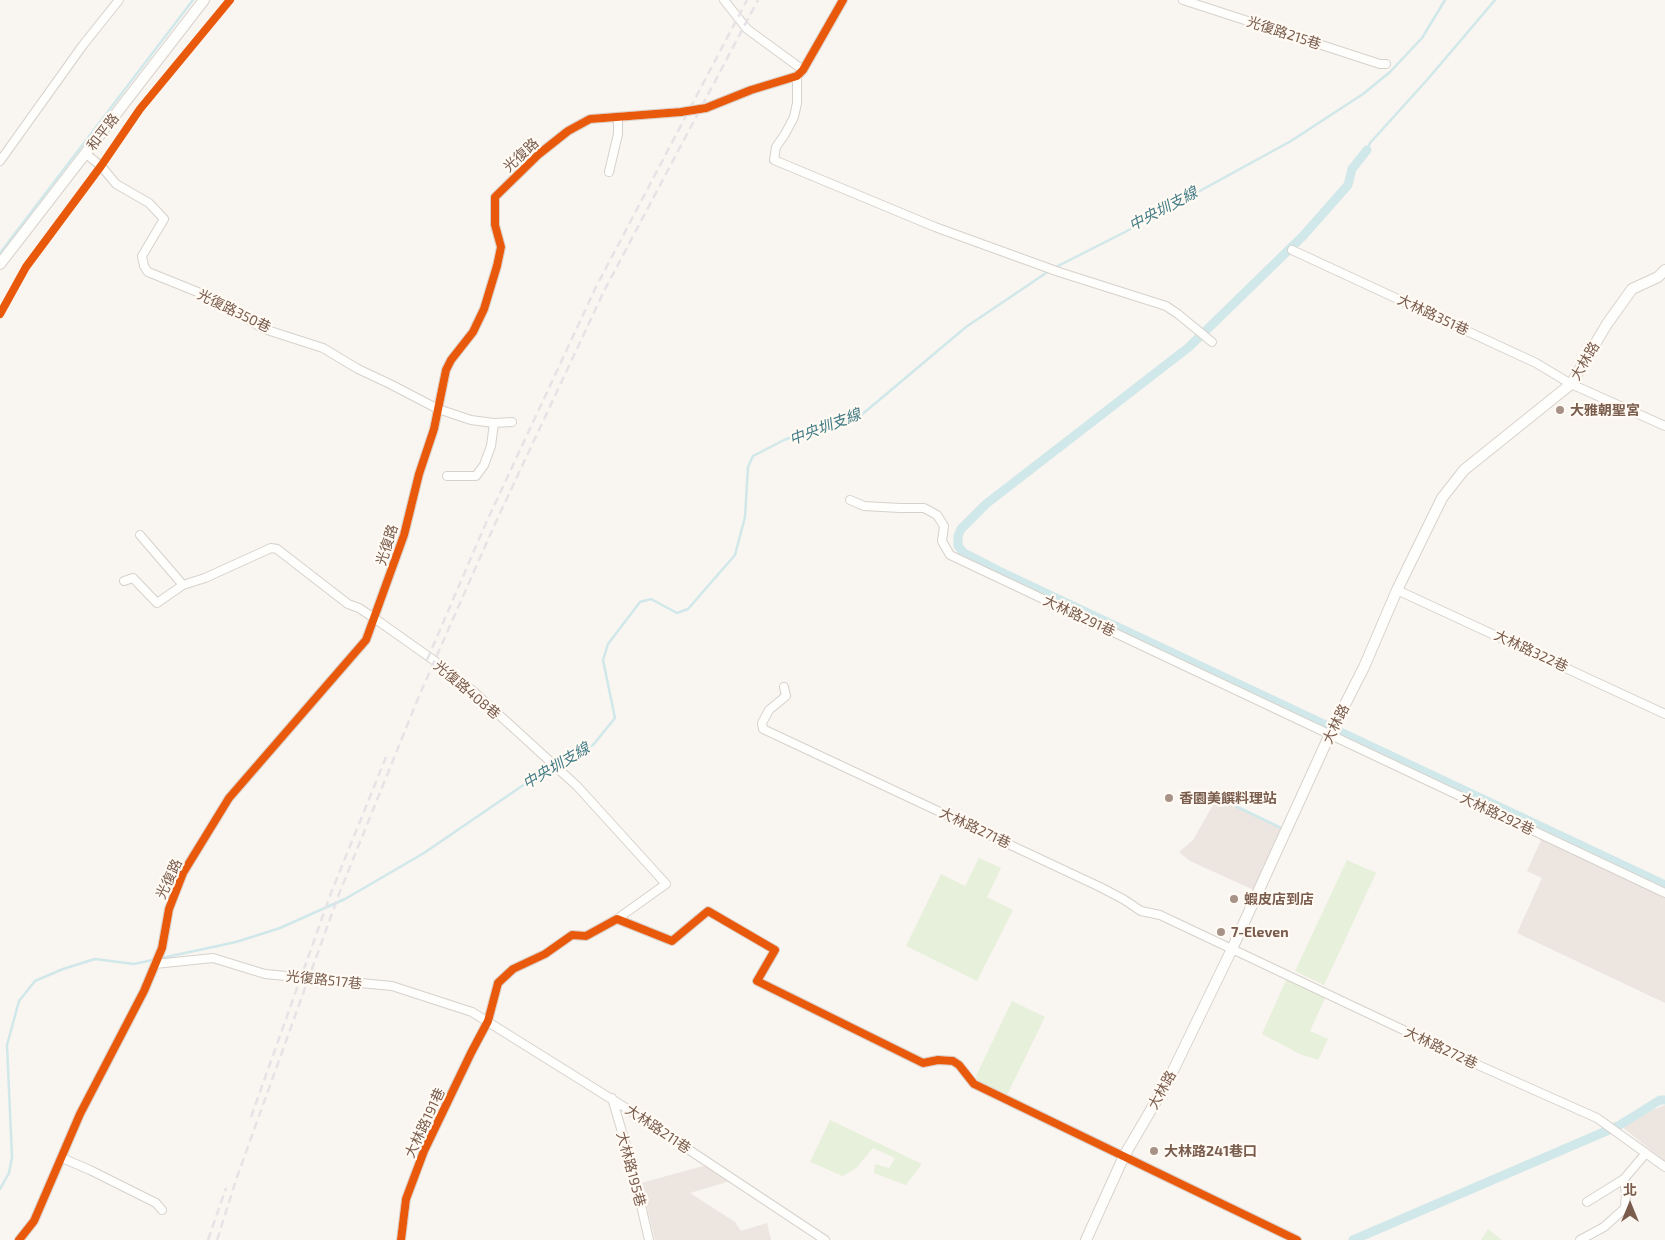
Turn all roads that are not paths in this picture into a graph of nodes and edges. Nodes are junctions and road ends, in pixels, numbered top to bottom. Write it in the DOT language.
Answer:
graph roads {
  1 [pos="119,0"];
  2 [pos="204,0"];
  3 [pos="724,0"];
  4 [pos="844,0"];
  5 [pos="1182,0"];
  6 [pos="1386,64"];
  7 [pos="800,73"];
  8 [pos="618,117"];
  9 [pos="86,154"];
  10 [pos="0,161"];
  11 [pos="609,172"];
  12 [pos="1292,250"];
  13 [pos="0,264"];
  14 [pos="1665,270"];
  15 [pos="1211,342"];
  16 [pos="1571,384"];
  17 [pos="438,409"];
  18 [pos="512,422"];
  19 [pos="494,423"];
  20 [pos="1665,426"];
  21 [pos="447,476"];
  22 [pos="850,500"];
  23 [pos="140,535"];
  24 [pos="124,581"];
  25 [pos="183,585"];
  26 [pos="1397,590"];
  27 [pos="374,618"];
  28 [pos="784,687"];
  29 [pos="1665,714"];
  30 [pos="1330,734"];
  31 [pos="1665,893"];
  32 [pos="617,919"];
  33 [pos="1232,949"];
  34 [pos="155,964"];
  35 [pos="488,1021"];
  36 [pos="612,1098"];
  37 [pos="1646,1153"];
  38 [pos="1124,1156"];
  39 [pos="62,1158"];
  40 [pos="1665,1167"];
  41 [pos="1624,1179"];
  42 [pos="1587,1202"];
  43 [pos="162,1210"];
  44 [pos="20,1240"];
  45 [pos="400,1240"];
  46 [pos="649,1240"];
  47 [pos="825,1240"];
  48 [pos="1086,1240"];
  49 [pos="1296,1240"];
  50 [pos="1580,1240"];
  1 -- 10 [label="street"];
  2 -- 9 [label="street, 和平路"];
  3 -- 7 [label="street"];
  4 -- 7 [label="street"];
  5 -- 6 [label="street, 光復路215巷"];
  7 -- 8 [label="street, 光復路"];
  7 -- 15 [label="street"];
  8 -- 11 [label="street"];
  8 -- 17 [label="street, 光復路"];
  9 -- 13 [label="street, 和平路"];
  9 -- 17 [label="street, 光復路350巷"];
  12 -- 16 [label="street, 大林路351巷"];
  14 -- 16 [label="street, 大林路"];
  16 -- 20 [label="street, 大林路351巷"];
  16 -- 26 [label="street, 大林路"];
  17 -- 19 [label="street"];
  17 -- 27 [label="street, 光復路"];
  18 -- 19 [label="street"];
  19 -- 21 [label="street"];
  22 -- 30 [label="street, 大林路291巷"];
  23 -- 25 [label="street"];
  24 -- 25 [label="street, 光復路408巷"];
  25 -- 27 [label="street, 光復路408巷"];
  26 -- 29 [label="street, 大林路322巷"];
  26 -- 30 [label="street, 大林路"];
  27 -- 32 [label="street, 光復路408巷"];
  27 -- 34 [label="street, 光復路"];
  28 -- 33 [label="street, 大林路271巷"];
  30 -- 31 [label="street, 大林路292巷"];
  30 -- 33 [label="street, 大林路"];
  32 -- 35 [label="street, 大林路191巷"];
  32 -- 38 [label="street"];
  33 -- 37 [label="street, 大林路272巷"];
  33 -- 38 [label="street, 大林路"];
  34 -- 35 [label="street, 光復路517巷"];
  34 -- 39 [label="street, 光復路"];
  35 -- 36 [label="street, 大林路211巷"];
  35 -- 45 [label="street, 大林路191巷"];
  36 -- 46 [label="street, 大林路195巷"];
  36 -- 47 [label="street, 大林路211巷"];
  37 -- 40 [label="street, 大林路272巷"];
  37 -- 41 [label="street"];
  38 -- 48 [label="street, 大林路"];
  38 -- 49 [label="street"];
  39 -- 43 [label="street"];
  39 -- 44 [label="street, 光復路"];
  41 -- 42 [label="street"];
  41 -- 50 [label="street"];
}
